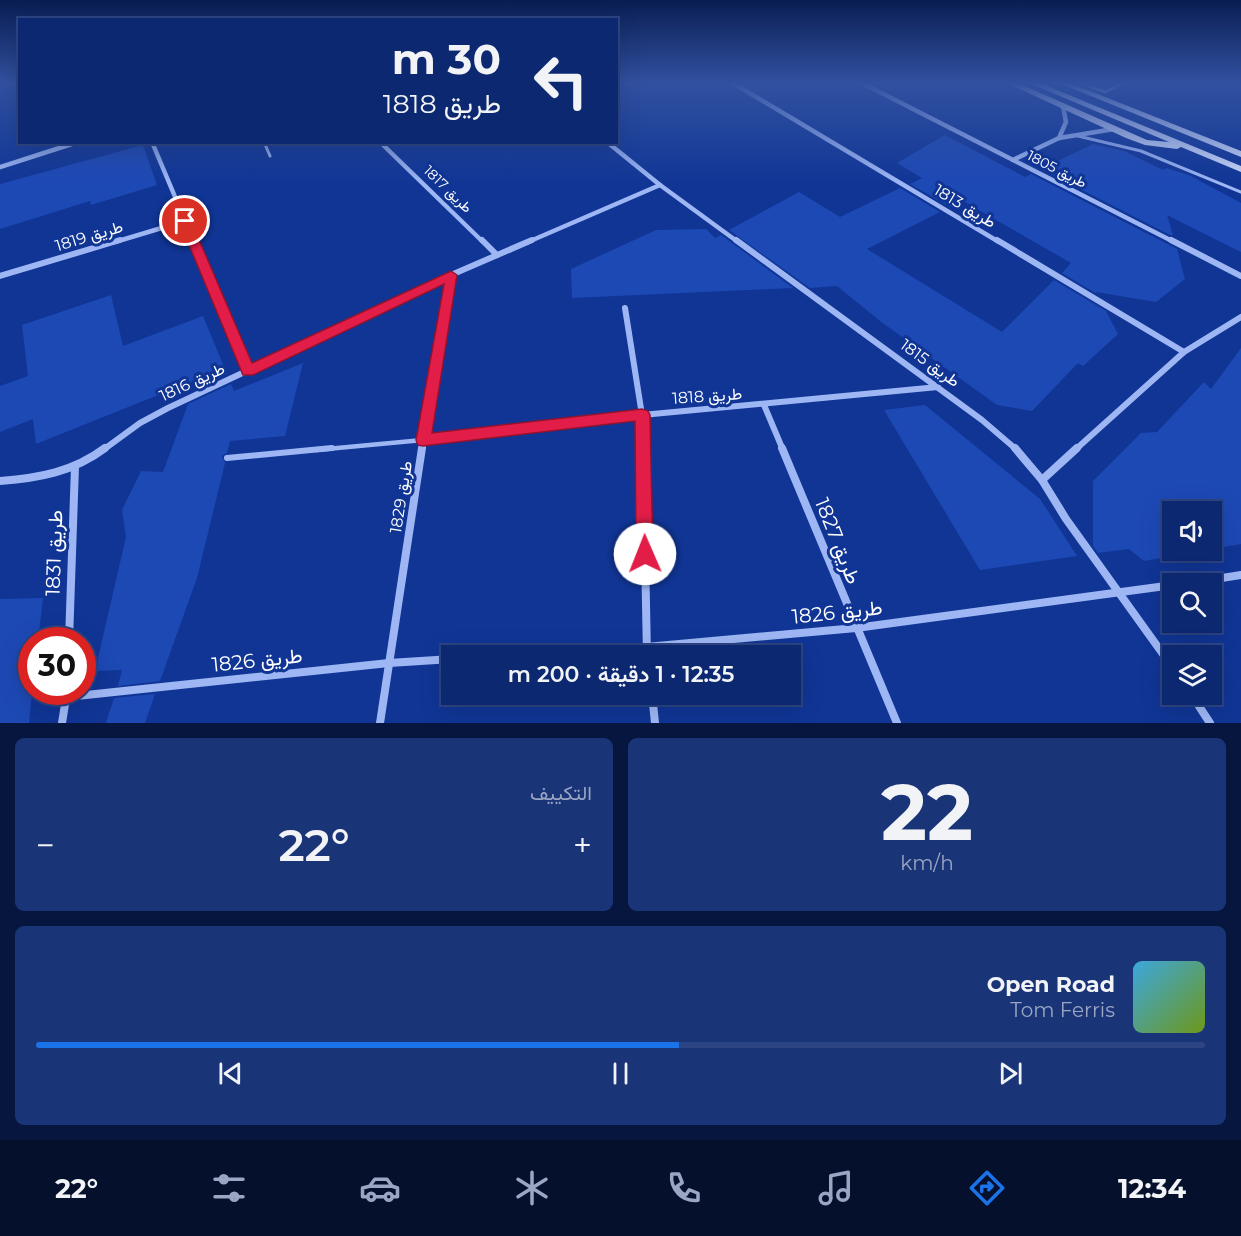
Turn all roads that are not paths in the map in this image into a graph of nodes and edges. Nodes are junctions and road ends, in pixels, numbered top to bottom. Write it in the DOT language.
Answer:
graph roads {
  1 [pos="790,117"];
  2 [pos="928,117"];
  3 [pos="1067,117"];
  4 [pos="1087,117"];
  5 [pos="1116,117"];
  6 [pos="1148,117"];
  7 [pos="1114,129"];
  8 [pos="1072,135"];
  9 [pos="1059,138"];
  10 [pos="73,144"];
  11 [pos="153,144"];
  12 [pos="265,144"];
  13 [pos="382,144"];
  14 [pos="609,144"];
  15 [pos="1188,146"];
  16 [pos="1241,154"];
  17 [pos="270,156"];
  18 [pos="1013,160"];
  19 [pos="0,167"];
  20 [pos="1241,169"];
  21 [pos="660,185"];
  22 [pos="1241,192"];
  23 [pos="185,221"];
  24 [pos="497,255"];
  25 [pos="451,275"];
  26 [pos="0,276"];
  27 [pos="1241,276"];
  28 [pos="626,308"];
  29 [pos="1241,317"];
  30 [pos="1184,352"];
  31 [pos="248,371"];
  32 [pos="938,387"];
  33 [pos="764,405"];
  34 [pos="642,415"];
  35 [pos="423,440"];
  36 [pos="227,458"];
  37 [pos="75,467"];
  38 [pos="1042,480"];
  39 [pos="0,482"];
  40 [pos="1241,575"];
  41 [pos="1222,578"];
  42 [pos="1162,587"];
  43 [pos="1121,593"];
  44 [pos="69,627"];
  45 [pos="856,628"];
  46 [pos="647,645"];
  47 [pos="702,645"];
  48 [pos="1162,653"];
  49 [pos="441,660"];
  50 [pos="388,663"];
  51 [pos="96,691"];
  52 [pos="65,705"];
  53 [pos="653,705"];
  54 [pos="1198,705"];
  55 [pos="62,723"];
  56 [pos="380,723"];
  57 [pos="655,723"];
  58 [pos="897,723"];
  59 [pos="1210,723"];
  1 -- 30 [label="street, طريق 1813"];
  2 -- 18 [label="street, طريق 1805"];
  3 -- 9 [label="street"];
  4 -- 7 [label="main road"];
  5 -- 15 [label="main road"];
  6 -- 16 [label="main road"];
  7 -- 8 [label="street"];
  7 -- 15 [label="main road"];
  8 -- 9 [label="street"];
  8 -- 22 [label="lane"];
  9 -- 18 [label="street"];
  10 -- 19 [label="street"];
  11 -- 23 [label="street"];
  12 -- 17 [label="lane"];
  13 -- 24 [label="street, طريق 1817"];
  14 -- 21 [label="street, طريق 1815"];
  15 -- 20 [label="main road"];
  18 -- 27 [label="street, طريق 1805"];
  21 -- 24 [label="street, طريق 1816"];
  21 -- 32 [label="street, طريق 1815"];
  23 -- 26 [label="street, طريق 1819"];
  23 -- 31 [label="street"];
  24 -- 25 [label="street, طريق 1816"];
  25 -- 31 [label="street, طريق 1816"];
  25 -- 35 [label="street, طريق 1829"];
  28 -- 34 [label="street"];
  29 -- 30 [label="street"];
  30 -- 38 [label="street"];
  31 -- 37 [label="street, طريق 1816"];
  32 -- 33 [label="street, طريق 1818"];
  32 -- 38 [label="street, طريق 1815"];
  33 -- 34 [label="street, طريق 1818"];
  33 -- 45 [label="street, طريق 1827"];
  34 -- 35 [label="street, طريق 1818"];
  34 -- 46 [label="street"];
  35 -- 36 [label="lane, طريق 1818"];
  35 -- 50 [label="street, طريق 1829"];
  37 -- 39 [label="street, طريق 1816"];
  37 -- 44 [label="street, طريق 1831"];
  38 -- 43 [label="street, طريق 1815"];
  40 -- 41 [label="street"];
  42 -- 43 [label="street, طريق 1826"];
  43 -- 45 [label="street, طريق 1826"];
  43 -- 48 [label="street, طريق 1815"];
  45 -- 47 [label="street, طريق 1826"];
  45 -- 58 [label="street, طريق 1827"];
  49 -- 50 [label="street, طريق 1826"];
  50 -- 51 [label="street, طريق 1826"];
  50 -- 56 [label="street, طريق 1829"];
  52 -- 55 [label="street"];
  53 -- 57 [label="street"];
  54 -- 59 [label="street"];
}
